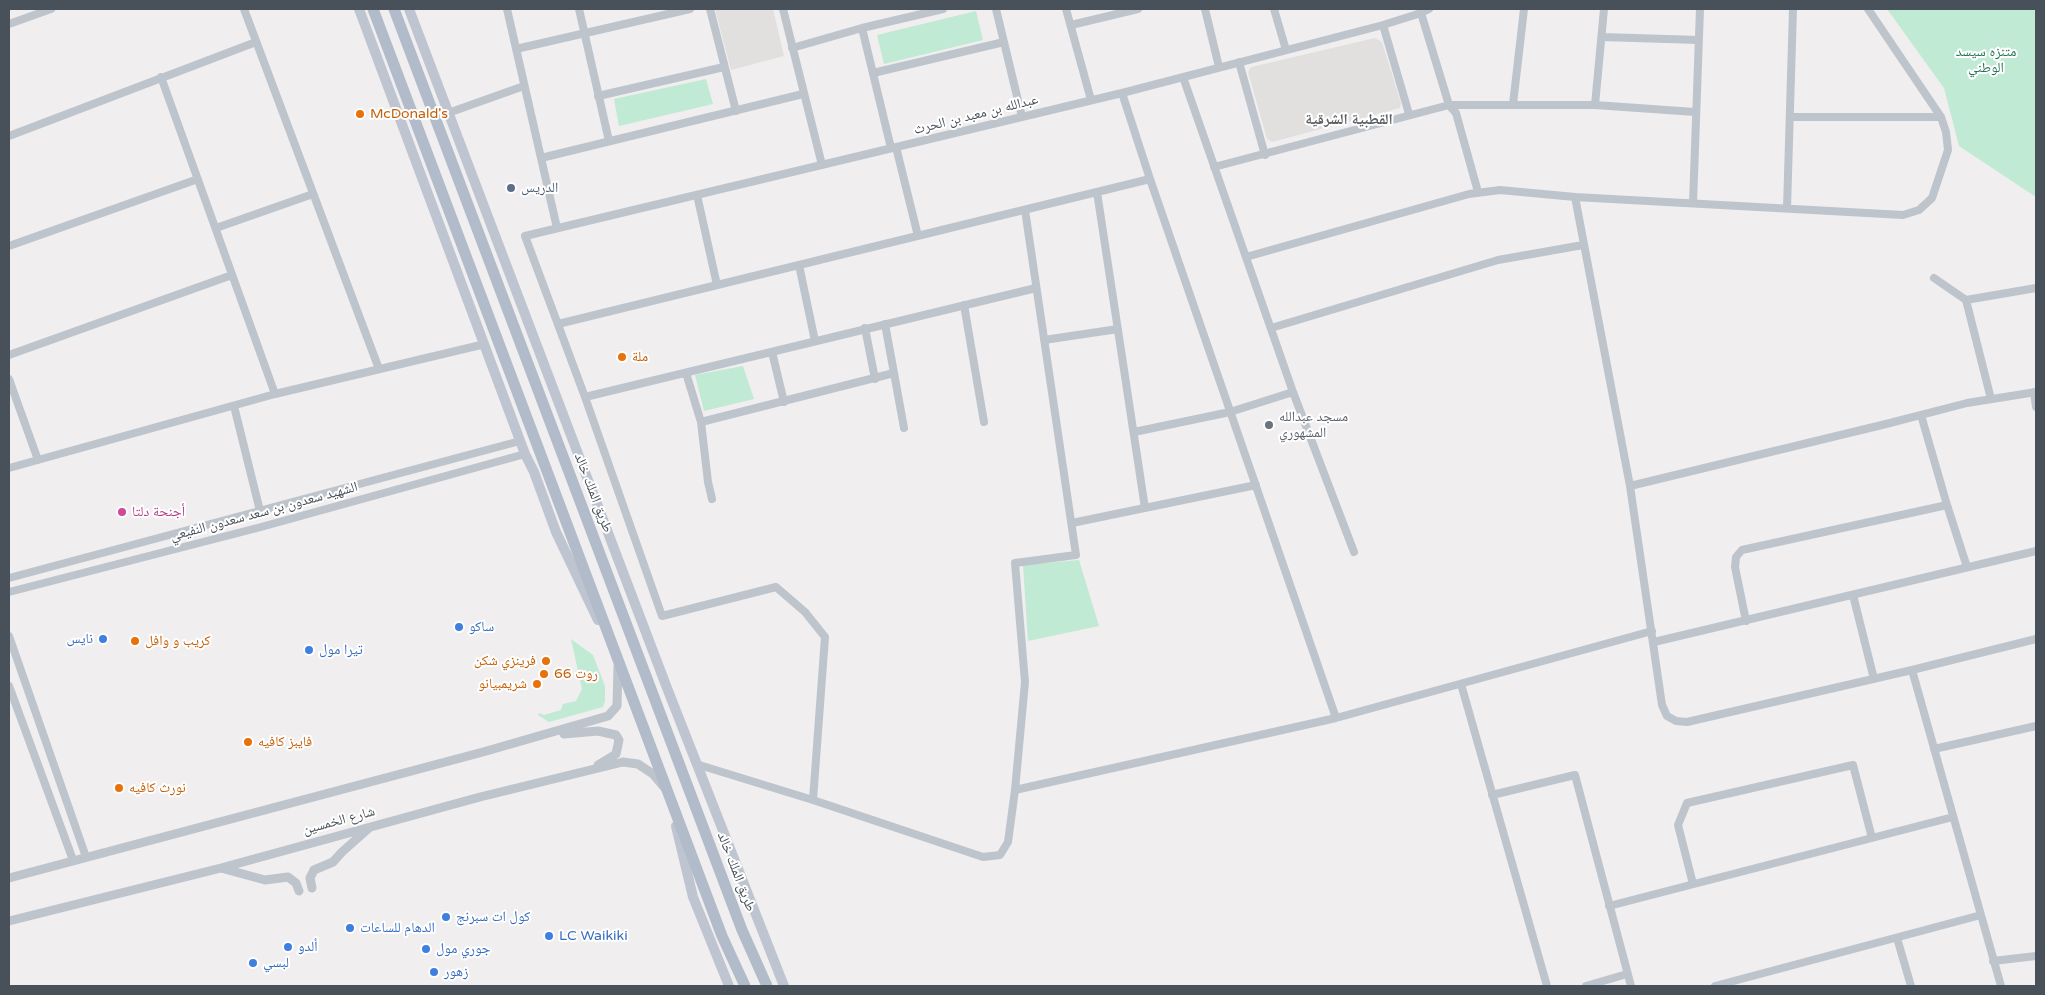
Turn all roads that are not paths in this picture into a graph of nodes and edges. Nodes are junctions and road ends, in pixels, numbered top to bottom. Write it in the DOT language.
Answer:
graph roads {
  1 [pos="51,9"];
  2 [pos="244,9"];
  3 [pos="359,9"];
  4 [pos="373,9"];
  5 [pos="394,9"];
  6 [pos="409,9"];
  7 [pos="507,9"];
  8 [pos="579,9"];
  9 [pos="690,9"];
  10 [pos="710,9"];
  11 [pos="783,9"];
  12 [pos="944,9"];
  13 [pos="996,9"];
  14 [pos="1066,9"];
  15 [pos="1138,9"];
  16 [pos="1205,9"];
  17 [pos="1274,9"];
  18 [pos="1429,9"];
  19 [pos="1524,9"];
  20 [pos="1604,9"];
  21 [pos="1700,9"];
  22 [pos="1793,9"];
  23 [pos="1868,9"];
  24 [pos="927,11"];
  25 [pos="1421,13"];
  26 [pos="9,24"];
  27 [pos="1071,25"];
  28 [pos="1383,25"];
  29 [pos="862,28"];
  30 [pos="585,33"];
  31 [pos="1602,37"];
  32 [pos="1699,40"];
  33 [pos="256,42"];
  34 [pos="1004,42"];
  35 [pos="792,48"];
  36 [pos="516,49"];
  37 [pos="1286,50"];
  38 [pos="1239,62"];
  39 [pos="724,67"];
  40 [pos="1219,67"];
  41 [pos="873,73"];
  42 [pos="161,77"];
  43 [pos="1183,77"];
  44 [pos="524,86"];
  45 [pos="1122,93"];
  46 [pos="803,94"];
  47 [pos="598,96"];
  48 [pos="1091,100"];
  49 [pos="1513,104"];
  50 [pos="1449,105"];
  51 [pos="1595,105"];
  52 [pos="736,111"];
  53 [pos="1695,112"];
  54 [pos="448,113"];
  55 [pos="1409,114"];
  56 [pos="1022,117"];
  57 [pos="1790,117"];
  58 [pos="1941,117"];
  59 [pos="9,136"];
  60 [pos="609,141"];
  61 [pos="893,148"];
  62 [pos="1265,155"];
  63 [pos="541,158"];
  64 [pos="822,165"];
  65 [pos="1214,167"];
  66 [pos="198,179"];
  67 [pos="1150,179"];
  68 [pos="1097,192"];
  69 [pos="1478,192"];
  70 [pos="313,194"];
  71 [pos="697,195"];
  72 [pos="1574,197"];
  73 [pos="1692,203"];
  74 [pos="1787,208"];
  75 [pos="1025,210"];
  76 [pos="216,228"];
  77 [pos="557,228"];
  78 [pos="918,236"];
  79 [pos="1583,245"];
  80 [pos="9,246"];
  81 [pos="1246,257"];
  82 [pos="800,265"];
  83 [pos="232,275"];
  84 [pos="1934,278"];
  85 [pos="717,285"];
  86 [pos="1036,288"];
  87 [pos="2036,288"];
  88 [pos="1966,300"];
  89 [pos="964,305"];
  90 [pos="558,324"];
  91 [pos="886,324"];
  92 [pos="865,328"];
  93 [pos="1271,328"];
  94 [pos="1118,329"];
  95 [pos="1044,340"];
  96 [pos="815,341"];
  97 [pos="485,344"];
  98 [pos="772,352"];
  99 [pos="9,355"];
  100 [pos="379,369"];
  101 [pos="686,372"];
  102 [pos="894,373"];
  103 [pos="9,379"];
  104 [pos="875,379"];
  105 [pos="1293,392"];
  106 [pos="2035,392"];
  107 [pos="275,394"];
  108 [pos="585,397"];
  109 [pos="1991,399"];
  110 [pos="784,402"];
  111 [pos="234,406"];
  112 [pos="2036,407"];
  113 [pos="1230,412"];
  114 [pos="1921,415"];
  115 [pos="702,422"];
  116 [pos="984,422"];
  117 [pos="904,428"];
  118 [pos="1134,432"];
  119 [pos="520,441"];
  120 [pos="525,454"];
  121 [pos="38,460"];
  122 [pos="9,468"];
  123 [pos="1256,486"];
  124 [pos="1630,486"];
  125 [pos="712,499"];
  126 [pos="1946,505"];
  127 [pos="1145,508"];
  128 [pos="260,511"];
  129 [pos="1072,523"];
  130 [pos="2036,551"];
  131 [pos="1354,552"];
  132 [pos="1967,568"];
  133 [pos="9,578"];
  134 [pos="9,592"];
  135 [pos="1853,595"];
  136 [pos="1746,620"];
  137 [pos="1652,631"];
  138 [pos="9,636"];
  139 [pos="2036,639"];
  140 [pos="1654,642"];
  141 [pos="618,663"];
  142 [pos="1912,670"];
  143 [pos="1874,679"];
  144 [pos="1461,684"];
  145 [pos="9,686"];
  146 [pos="1336,718"];
  147 [pos="2036,726"];
  148 [pos="544,735"];
  149 [pos="1934,749"];
  150 [pos="696,764"];
  151 [pos="586,771"];
  152 [pos="1015,790"];
  153 [pos="668,791"];
  154 [pos="1492,796"];
  155 [pos="813,800"];
  156 [pos="1953,817"];
  157 [pos="372,826"];
  158 [pos="1872,838"];
  159 [pos="86,857"];
  160 [pos="73,860"];
  161 [pos="221,868"];
  162 [pos="9,878"];
  163 [pos="1693,884"];
  164 [pos="312,888"];
  165 [pos="299,890"];
  166 [pos="1609,906"];
  167 [pos="1981,916"];
  168 [pos="9,921"];
  169 [pos="1897,938"];
  170 [pos="2036,956"];
  171 [pos="1993,961"];
  172 [pos="1627,974"];
  173 [pos="1734,984"];
  174 [pos="729,986"];
  175 [pos="745,986"];
  176 [pos="767,986"];
  177 [pos="784,986"];
  178 [pos="1547,986"];
  179 [pos="1586,986"];
  180 [pos="1630,986"];
  181 [pos="1715,986"];
  182 [pos="1911,986"];
  183 [pos="2000,986"];
  1 -- 26 [label="street"];
  2 -- 33 [label="street"];
  3 -- 97 [label="main road"];
  4 -- 141 [label="main road"];
  5 -- 176 [label="main road, طريق الملك خالد"];
  6 -- 54 [label="main road"];
  7 -- 36 [label="street"];
  8 -- 30 [label="street"];
  9 -- 30 [label="street"];
  10 -- 39 [label="street"];
  11 -- 35 [label="street"];
  12 -- 24 [label="street"];
  13 -- 34 [label="street"];
  14 -- 27 [label="street"];
  15 -- 27 [label="street"];
  16 -- 40 [label="street"];
  17 -- 37 [label="street"];
  18 -- 25 [label="street, عبدالله بن معبد بن الحرث"];
  19 -- 49 [label="street"];
  20 -- 31 [label="street"];
  21 -- 32 [label="street"];
  22 -- 57 [label="street"];
  23 -- 58 [label="street"];
  24 -- 29 [label="street"];
  25 -- 28 [label="street, عبدالله بن معبد بن الحرث"];
  25 -- 50 [label="street"];
  27 -- 48 [label="street"];
  28 -- 37 [label="street, عبدالله بن معبد بن الحرث"];
  28 -- 55 [label="street"];
  29 -- 35 [label="street"];
  29 -- 41 [label="street"];
  30 -- 36 [label="street"];
  30 -- 47 [label="street"];
  31 -- 32 [label="street"];
  31 -- 51 [label="street"];
  32 -- 53 [label="street"];
  33 -- 42 [label="street"];
  33 -- 70 [label="street"];
  34 -- 41 [label="street"];
  34 -- 56 [label="street"];
  35 -- 46 [label="street"];
  36 -- 44 [label="street"];
  37 -- 38 [label="street, عبدالله بن معبد بن الحرث"];
  38 -- 40 [label="street, عبدالله بن معبد بن الحرث"];
  38 -- 62 [label="street"];
  39 -- 47 [label="street"];
  39 -- 52 [label="street"];
  40 -- 43 [label="street, عبدالله بن معبد بن الحرث"];
  41 -- 61 [label="street"];
  42 -- 59 [label="street"];
  42 -- 66 [label="street"];
  43 -- 45 [label="street, عبدالله بن معبد بن الحرث"];
  43 -- 65 [label="street"];
  44 -- 54 [label="street"];
  44 -- 63 [label="street"];
  45 -- 48 [label="street, عبدالله بن معبد بن الحرث"];
  45 -- 67 [label="street"];
  46 -- 52 [label="street"];
  46 -- 64 [label="street"];
  47 -- 60 [label="street"];
  48 -- 56 [label="street, عبدالله بن معبد بن الحرث"];
  49 -- 50 [label="street"];
  49 -- 51 [label="street"];
  50 -- 55 [label="street"];
  50 -- 69 [label="street"];
  51 -- 53 [label="street"];
  52 -- 60 [label="street"];
  53 -- 73 [label="street"];
  54 -- 150 [label="main road"];
  55 -- 62 [label="street"];
  56 -- 61 [label="street, عبدالله بن معبد بن الحرث"];
  57 -- 58 [label="street"];
  57 -- 74 [label="street"];
  58 -- 74 [label="street"];
  60 -- 63 [label="street"];
  61 -- 64 [label="street, عبدالله بن معبد بن الحرث"];
  61 -- 78 [label="street"];
  62 -- 65 [label="street"];
  63 -- 77 [label="street"];
  64 -- 71 [label="street, عبدالله بن معبد بن الحرث"];
  65 -- 81 [label="street"];
  66 -- 76 [label="street"];
  66 -- 80 [label="street"];
  67 -- 68 [label="street"];
  67 -- 113 [label="street"];
  68 -- 75 [label="street"];
  68 -- 94 [label="street"];
  69 -- 72 [label="street"];
  69 -- 81 [label="street"];
  70 -- 76 [label="street"];
  70 -- 100 [label="street"];
  71 -- 77 [label="street, عبدالله بن معبد بن الحرث"];
  71 -- 85 [label="street"];
  72 -- 73 [label="street"];
  72 -- 79 [label="street"];
  73 -- 74 [label="street"];
  75 -- 78 [label="street"];
  75 -- 86 [label="street"];
  76 -- 83 [label="street"];
  77 -- 90 [label="street, عبدالله بن معبد بن الحرث"];
  78 -- 82 [label="street"];
  79 -- 93 [label="street"];
  79 -- 124 [label="street"];
  81 -- 93 [label="street"];
  82 -- 85 [label="street"];
  82 -- 96 [label="street"];
  83 -- 99 [label="street"];
  83 -- 107 [label="street"];
  84 -- 88 [label="street"];
  85 -- 90 [label="street"];
  86 -- 89 [label="street"];
  86 -- 95 [label="street"];
  87 -- 88 [label="street"];
  88 -- 109 [label="street"];
  89 -- 91 [label="street"];
  89 -- 116 [label="street"];
  90 -- 108 [label="street"];
  91 -- 92 [label="street"];
  91 -- 102 [label="street"];
  92 -- 96 [label="street"];
  92 -- 104 [label="street"];
  93 -- 105 [label="street"];
  94 -- 95 [label="street"];
  94 -- 118 [label="street"];
  95 -- 129 [label="street"];
  96 -- 98 [label="street"];
  97 -- 100 [label="street"];
  97 -- 119 [label="main road"];
  98 -- 101 [label="street"];
  98 -- 110 [label="street"];
  100 -- 107 [label="street"];
  101 -- 108 [label="street"];
  101 -- 115 [label="street"];
  102 -- 104 [label="street"];
  102 -- 117 [label="street"];
  103 -- 121 [label="street"];
  104 -- 110 [label="street"];
  105 -- 113 [label="street"];
  105 -- 131 [label="street"];
  106 -- 109 [label="street"];
  106 -- 112 [label="street"];
  107 -- 111 [label="street"];
  108 -- 155 [label="street"];
  109 -- 114 [label="street"];
  110 -- 115 [label="street"];
  111 -- 121 [label="street"];
  111 -- 128 [label="street"];
  113 -- 118 [label="street"];
  113 -- 123 [label="street"];
  114 -- 124 [label="street"];
  114 -- 126 [label="street"];
  115 -- 125 [label="street"];
  118 -- 127 [label="street"];
  119 -- 120 [label="main road"];
  119 -- 128 [label="street, الشهيد سعدون بن سعد سعدون النفيعي"];
  120 -- 134 [label="street, الشهيد سعدون بن سعد سعدون النفيعي"];
  120 -- 141 [label="main road"];
  121 -- 122 [label="street"];
  123 -- 127 [label="street"];
  123 -- 146 [label="street"];
  124 -- 137 [label="street"];
  126 -- 132 [label="street"];
  126 -- 136 [label="street"];
  127 -- 129 [label="street"];
  128 -- 133 [label="street, الشهيد سعدون بن سعد سعدون النفيعي"];
  129 -- 152 [label="street"];
  130 -- 132 [label="street"];
  132 -- 135 [label="street"];
  135 -- 136 [label="street"];
  135 -- 143 [label="street"];
  136 -- 140 [label="street"];
  137 -- 140 [label="street"];
  137 -- 144 [label="street"];
  138 -- 159 [label="street"];
  139 -- 142 [label="street"];
  140 -- 143 [label="street"];
  141 -- 148 [label="street"];
  141 -- 153 [label="main road"];
  142 -- 143 [label="street"];
  142 -- 149 [label="street"];
  144 -- 146 [label="street"];
  144 -- 154 [label="street"];
  145 -- 160 [label="street"];
  146 -- 152 [label="street"];
  147 -- 149 [label="street"];
  148 -- 151 [label="street"];
  148 -- 159 [label="street"];
  149 -- 156 [label="street"];
  150 -- 155 [label="street"];
  150 -- 177 [label="main road"];
  151 -- 153 [label="street, شارع الخمسين"];
  151 -- 157 [label="street, شارع الخمسين"];
  152 -- 155 [label="street"];
  153 -- 174 [label="main road"];
  153 -- 175 [label="main road"];
  154 -- 166 [label="street"];
  154 -- 178 [label="street"];
  156 -- 158 [label="street"];
  156 -- 167 [label="street"];
  157 -- 161 [label="street, شارع الخمسين"];
  157 -- 164 [label="street"];
  158 -- 163 [label="street"];
  158 -- 163 [label="street"];
  159 -- 160 [label="street"];
  160 -- 162 [label="street"];
  161 -- 165 [label="street"];
  161 -- 168 [label="street, شارع الخمسين"];
  163 -- 166 [label="street"];
  166 -- 172 [label="street"];
  167 -- 169 [label="street"];
  167 -- 171 [label="street"];
  169 -- 173 [label="street"];
  169 -- 182 [label="street"];
  170 -- 171 [label="street"];
  171 -- 183 [label="street"];
  172 -- 179 [label="street"];
  172 -- 180 [label="street"];
  173 -- 181 [label="street"];
}
